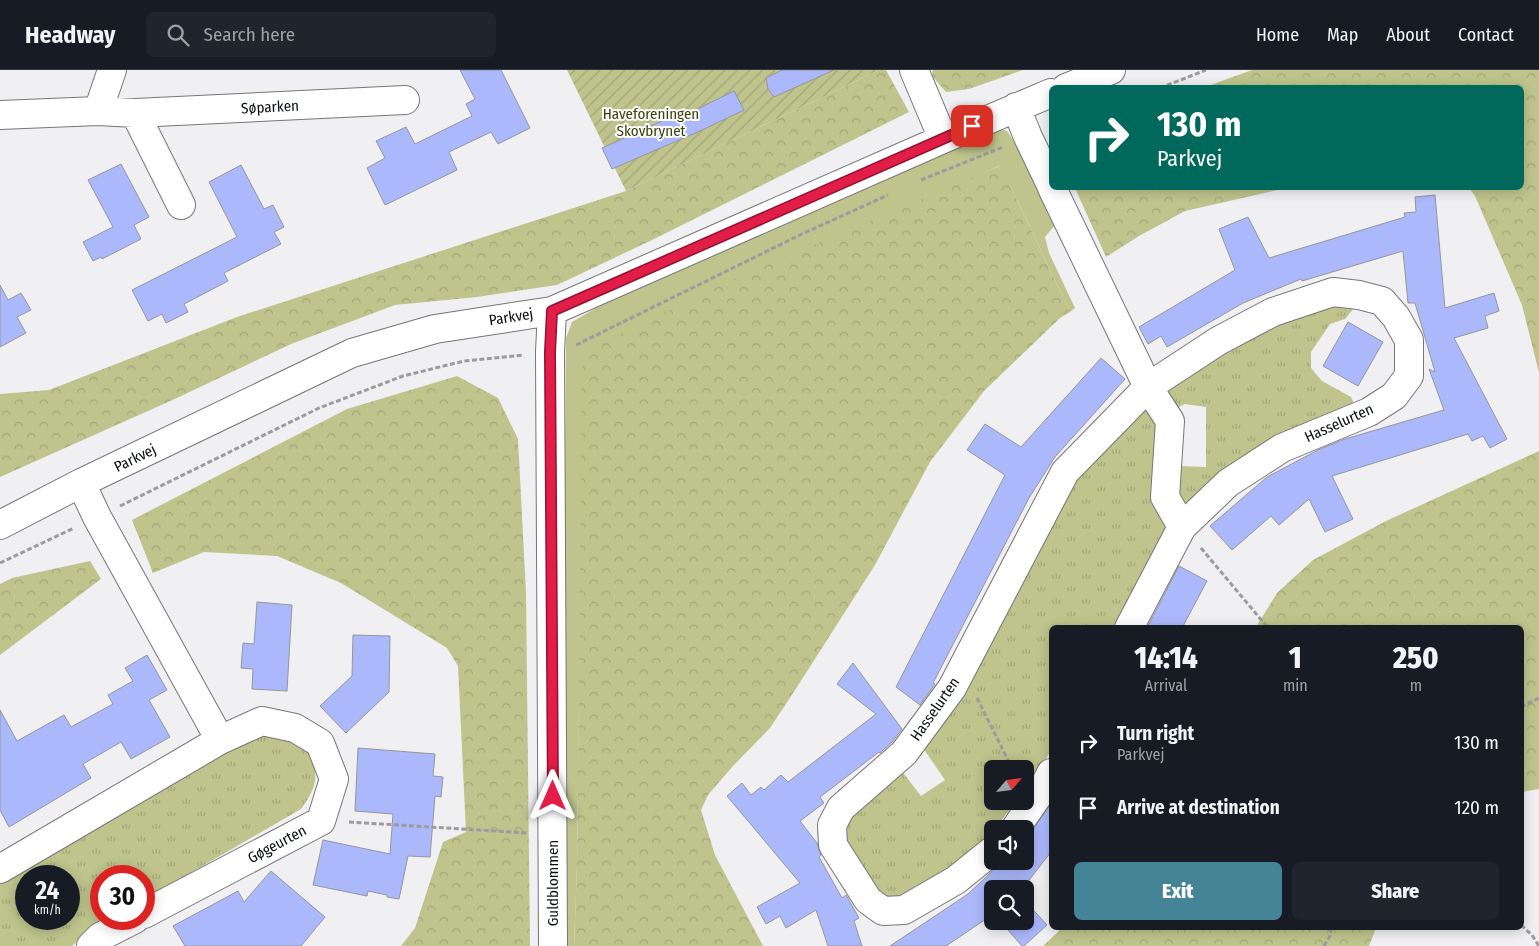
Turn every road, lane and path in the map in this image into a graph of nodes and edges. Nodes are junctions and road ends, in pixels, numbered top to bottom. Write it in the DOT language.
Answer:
graph roads {
  1 [pos="112,70"];
  2 [pos="914,70"];
  3 [pos="1111,70"];
  4 [pos="1206,70"];
  5 [pos="1074,85"];
  6 [pos="1168,85"];
  7 [pos="1049,94"];
  8 [pos="405,100"];
  9 [pos="1016,107"];
  10 [pos="98,111"];
  11 [pos="136,113"];
  12 [pos="0,115"];
  13 [pos="943,139"];
  14 [pos="1049,180"];
  15 [pos="1054,190"];
  16 [pos="181,205"];
  17 [pos="552,311"];
  18 [pos="1148,387"];
  19 [pos="82,483"];
  20 [pos="0,525"];
  21 [pos="1182,527"];
  22 [pos="1131,625"];
  23 [pos="1265,625"];
  24 [pos="960,673"];
  25 [pos="1539,698"];
  26 [pos="1524,706"];
  27 [pos="220,740"];
  28 [pos="1008,760"];
  29 [pos="1049,777"];
  30 [pos="1021,820"];
  31 [pos="321,821"];
  32 [pos="553,834"];
  33 [pos="984,857"];
  34 [pos="0,868"];
  35 [pos="155,908"];
  36 [pos="1524,928"];
  37 [pos="114,930"];
  38 [pos="1331,930"];
  39 [pos="91,946"];
  40 [pos="553,946"];
  41 [pos="1324,946"];
  42 [pos="1538,946"];
  1 -- 10 [label="street"];
  2 -- 13 [label="street"];
  3 -- 5 [label="street"];
  4 -- 6 [label="path"];
  7 -- 9 [label="street, Parkvej"];
  8 -- 11 [label="street, Søparken"];
  9 -- 13 [label="street, Parkvej"];
  9 -- 14 [label="street"];
  10 -- 11 [label="street, Søparken"];
  10 -- 12 [label="street, Søparken"];
  11 -- 16 [label="street"];
  13 -- 17 [label="street, Parkvej"];
  15 -- 18 [label="street"];
  17 -- 19 [label="street, Parkvej"];
  17 -- 32 [label="street, Guldblommen"];
  18 -- 21 [label="street"];
  18 -- 21 [label="street, Hasselurten"];
  18 -- 24 [label="street, Hasselurten"];
  19 -- 20 [label="street, Parkvej"];
  19 -- 27 [label="street"];
  21 -- 22 [label="street, Hasselurten"];
  21 -- 23 [label="path"];
  24 -- 28 [label="path"];
  24 -- 33 [label="street, Hasselurten"];
  25 -- 26 [label="path"];
  27 -- 31 [label="street, Gøgeurten"];
  27 -- 34 [label="street, Gøgeurten"];
  29 -- 30 [label="street"];
  31 -- 32 [label="path"];
  31 -- 35 [label="street, Gøgeurten"];
  32 -- 40 [label="street, Guldblommen"];
  36 -- 42 [label="path"];
  37 -- 39 [label="street"];
  38 -- 41 [label="path"];
}
